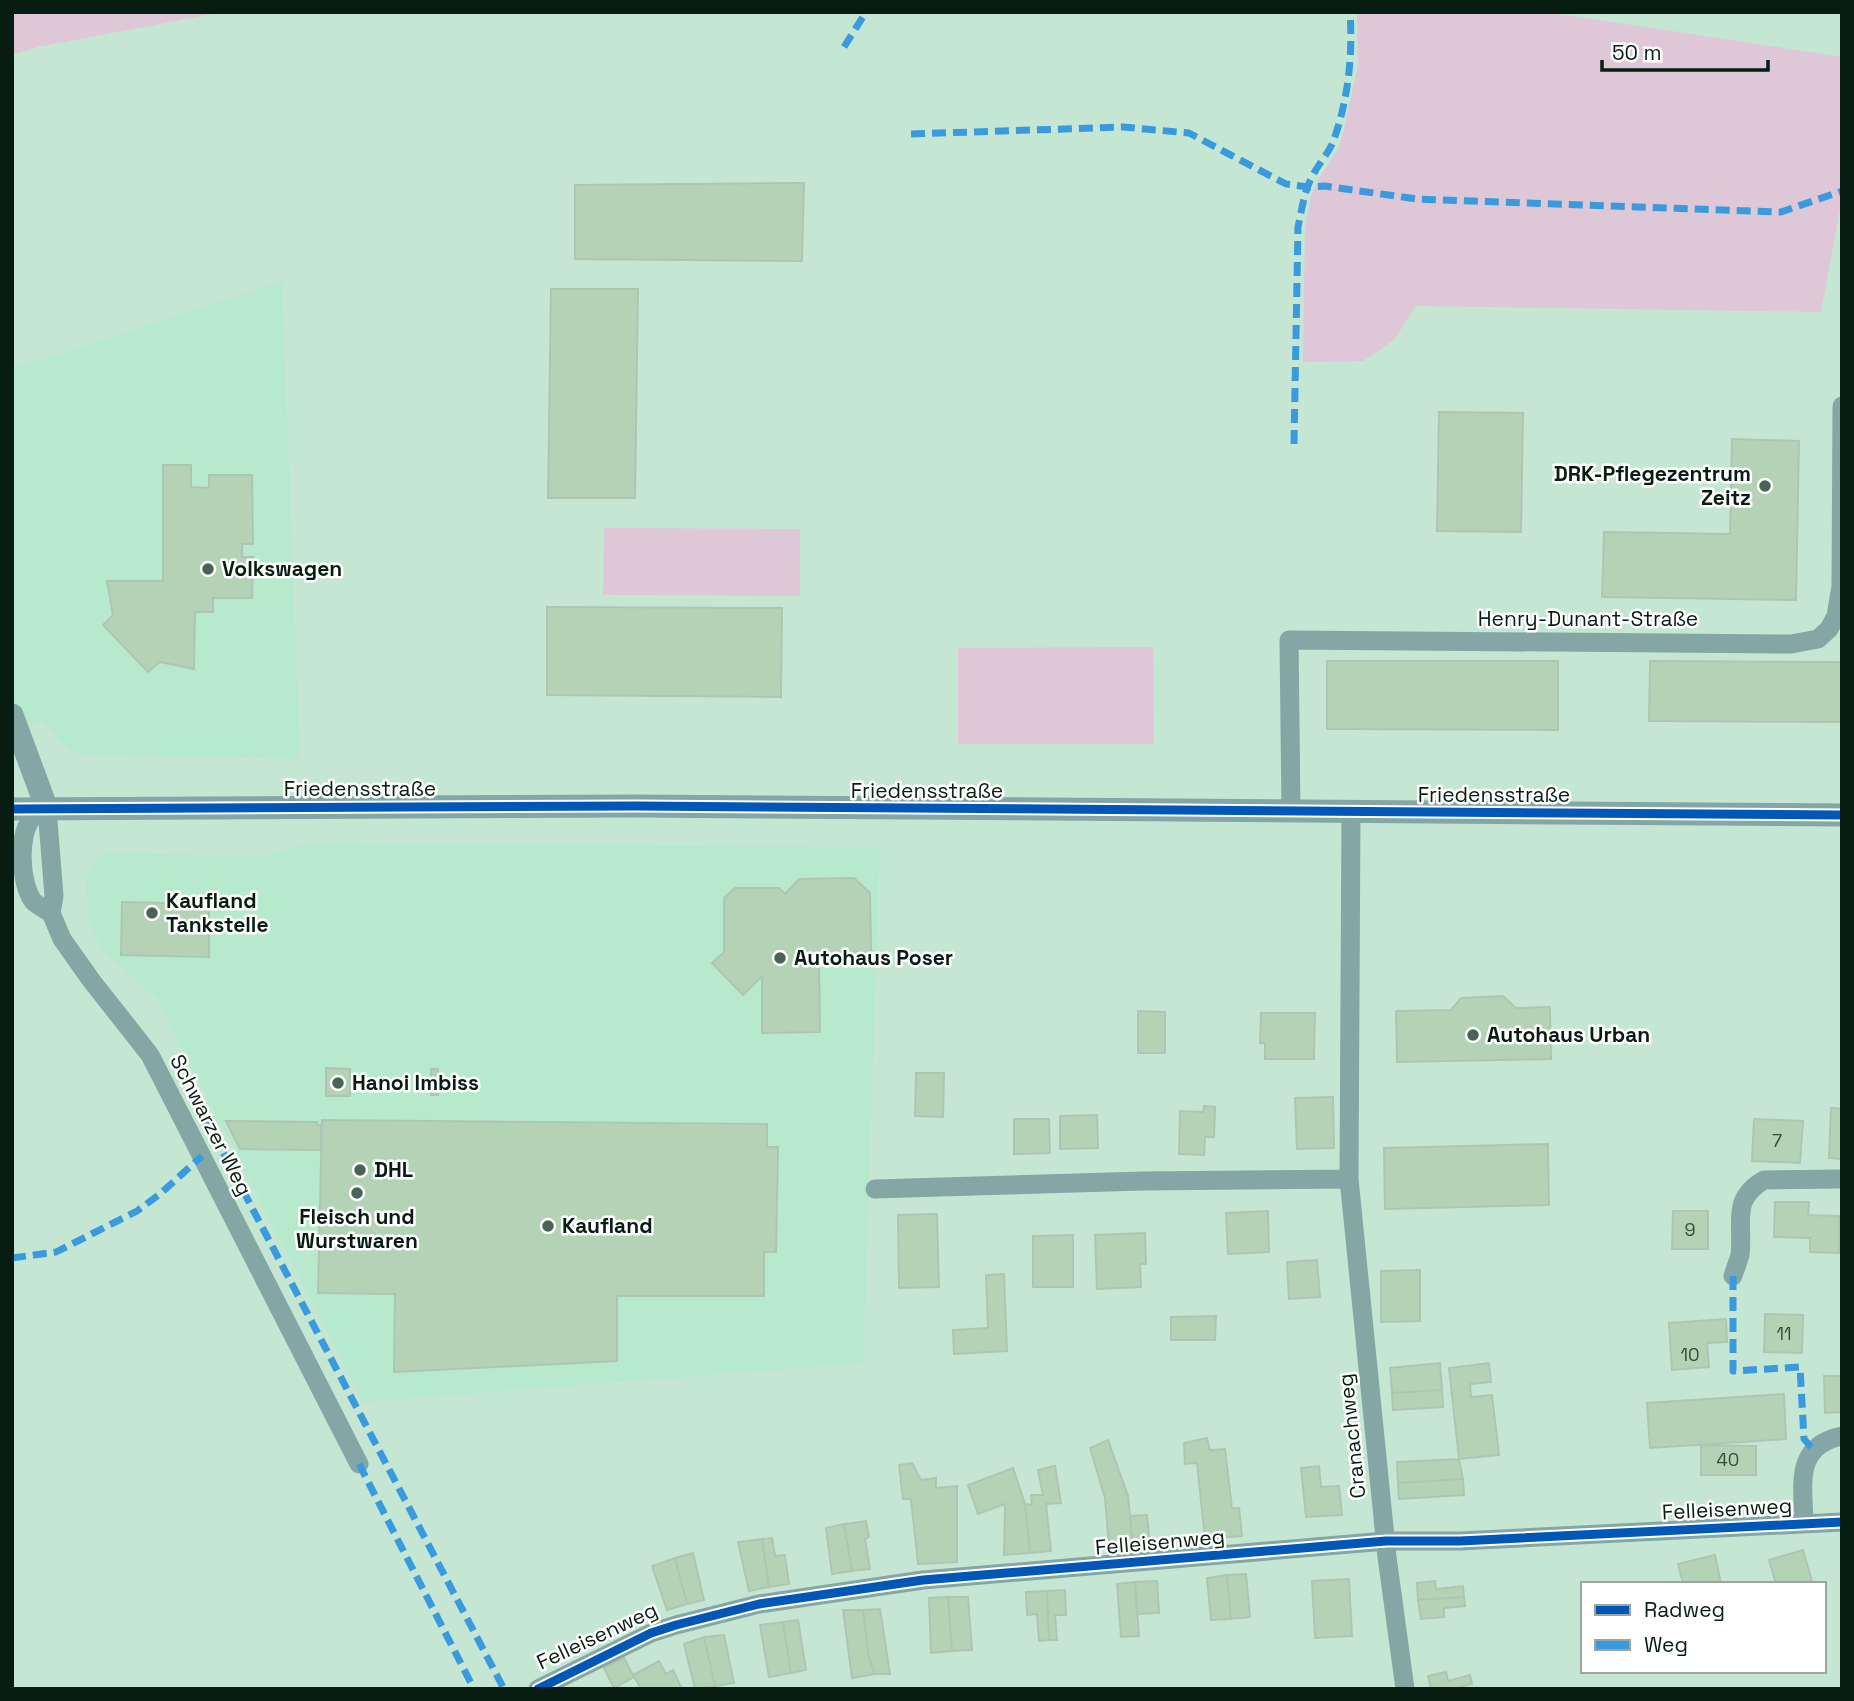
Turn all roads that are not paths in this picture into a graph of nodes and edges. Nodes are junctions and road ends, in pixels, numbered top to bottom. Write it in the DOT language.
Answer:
graph roads {
  1 [pos="1842,406"];
  2 [pos="12,715"];
  3 [pos="12,809"];
  4 [pos="47,809"];
  5 [pos="1291,811"];
  6 [pos="1351,812"];
  7 [pos="1842,816"];
  8 [pos="19,874"];
  9 [pos="51,913"];
  10 [pos="1349,1179"];
  11 [pos="1842,1180"];
  12 [pos="876,1189"];
  13 [pos="1733,1276"];
  14 [pos="1842,1436"];
  15 [pos="359,1464"];
  16 [pos="1804,1522"];
  17 [pos="1842,1522"];
  18 [pos="1386,1541"];
  19 [pos="538,1689"];
  20 [pos="1405,1689"];
  1 -- 5 [label="street, Henry-Dunant-Straße"];
  2 -- 4 [label="street"];
  3 -- 4 [label="street, Friedensstraße"];
  4 -- 5 [label="street, Friedensstraße"];
  4 -- 8 [label="street"];
  4 -- 9 [label="street, Schwarzer Weg"];
  5 -- 6 [label="street, Friedensstraße"];
  6 -- 7 [label="street, Friedensstraße"];
  6 -- 10 [label="street, Cranachweg"];
  8 -- 9 [label="street"];
  9 -- 15 [label="street, Schwarzer Weg"];
  10 -- 12 [label="street"];
  10 -- 18 [label="street, Cranachweg"];
  11 -- 13 [label="street"];
  14 -- 16 [label="street"];
  16 -- 17 [label="street, Felleisenweg"];
  16 -- 18 [label="street, Felleisenweg"];
  18 -- 19 [label="street, Felleisenweg"];
  18 -- 20 [label="street, Cranachweg"];
}
